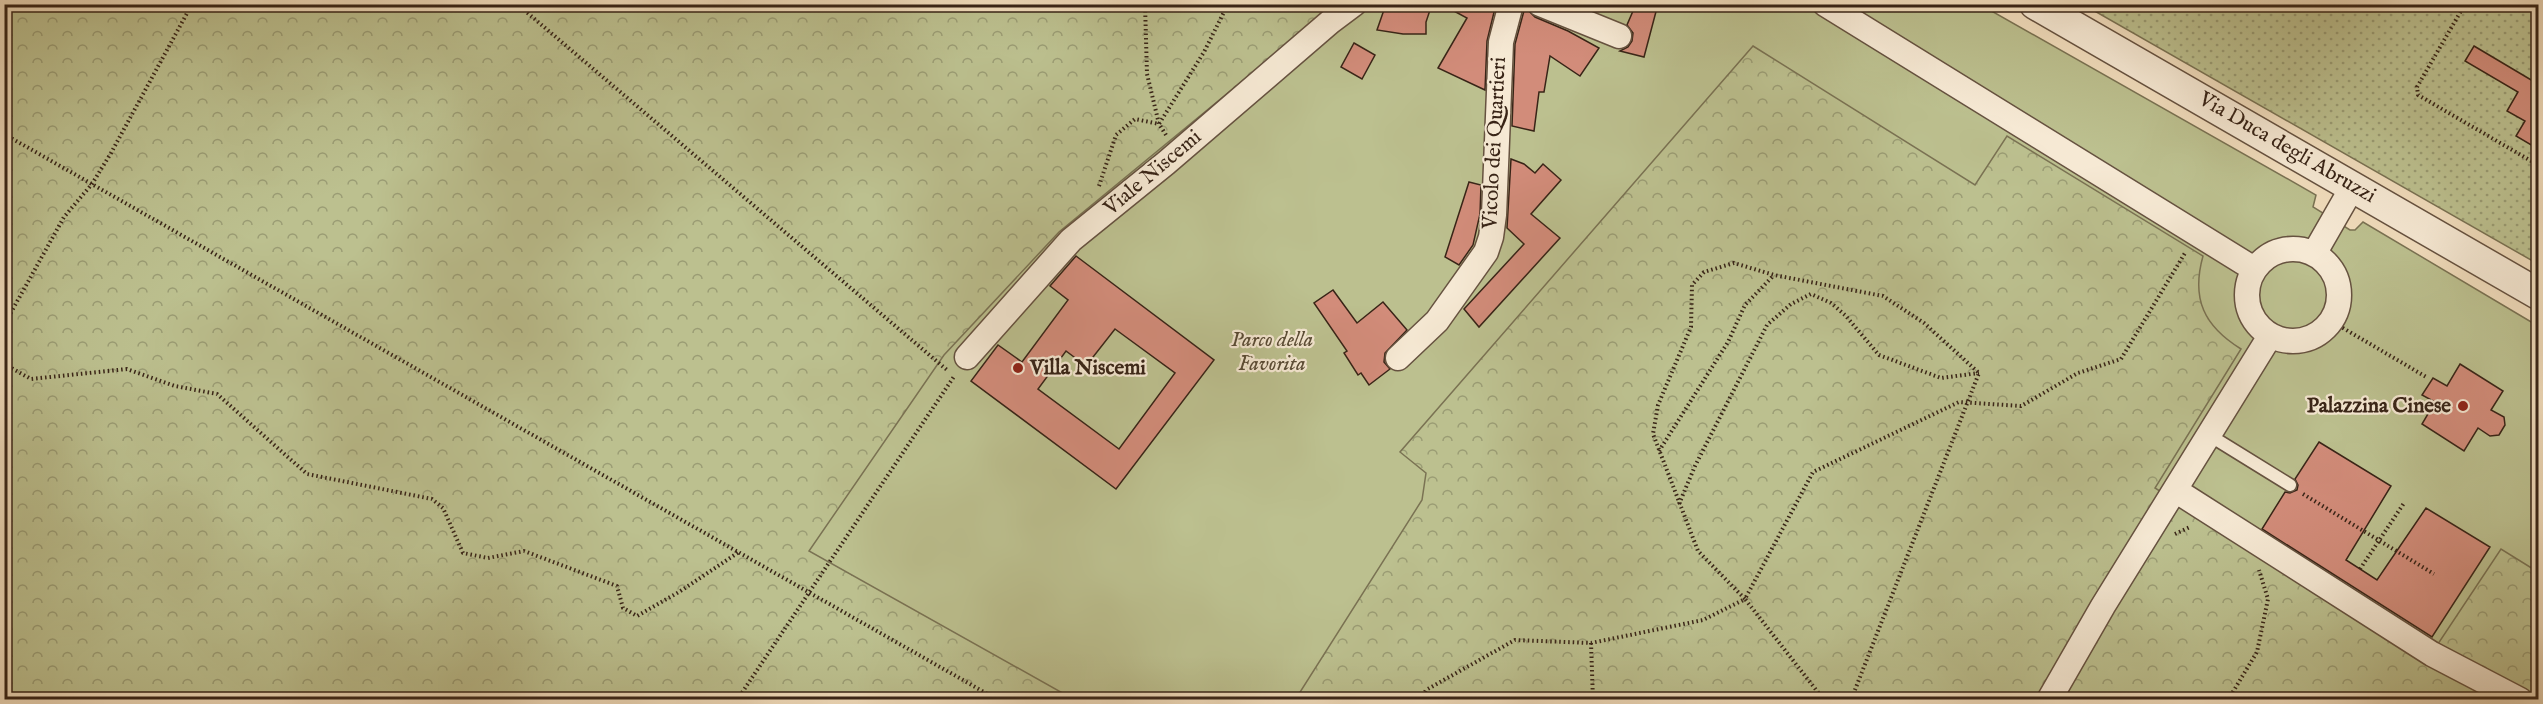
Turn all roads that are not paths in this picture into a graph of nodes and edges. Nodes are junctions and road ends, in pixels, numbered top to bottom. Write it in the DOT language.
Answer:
graph roads {
  1 [pos="1354,4"];
  2 [pos="1511,4"];
  3 [pos="1540,4"];
  4 [pos="1825,4"];
  5 [pos="2035,4"];
  6 [pos="1619,36"];
  7 [pos="2353,186"];
  8 [pos="2314,254"];
  9 [pos="2254,269"];
  10 [pos="2538,294"];
  11 [pos="2271,336"];
  12 [pos="1398,358"];
  13 [pos="961,367"];
  14 [pos="2209,435"];
  15 [pos="2290,485"];
  16 [pos="2175,490"];
  17 [pos="2049,699"];
  18 [pos="2520,699"];
  1 -- 13 [label="street, Viale Niscemi"];
  2 -- 12 [label="street, Vicolo dei Quartieri"];
  3 -- 6 [label="street"];
  4 -- 9 [label="street"];
  5 -- 7 [label="street, Via Duca degli Abruzzi"];
  7 -- 8 [label="street"];
  7 -- 10 [label="street, Via Duca degli Abruzzi"];
  8 -- 9 [label="street"];
  8 -- 11 [label="street"];
  9 -- 11 [label="street"];
  11 -- 14 [label="street"];
  14 -- 15 [label="lane"];
  14 -- 16 [label="street"];
  16 -- 17 [label="street"];
  16 -- 18 [label="street"];
}
